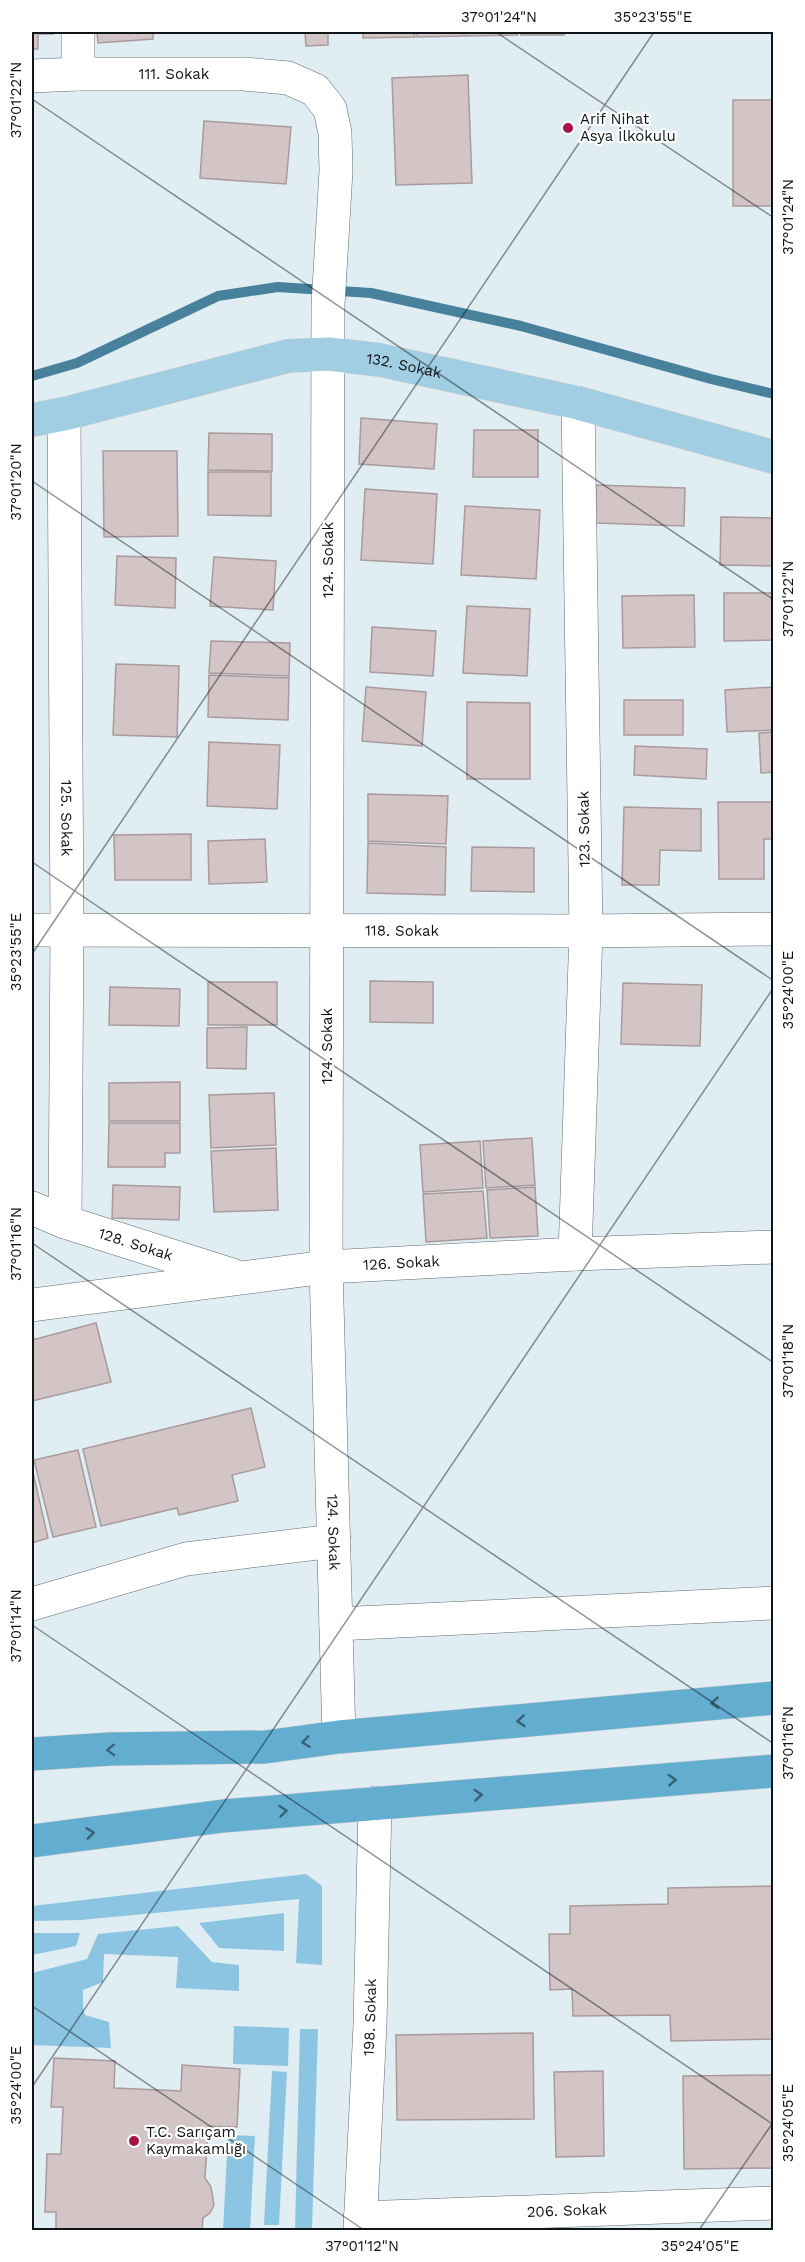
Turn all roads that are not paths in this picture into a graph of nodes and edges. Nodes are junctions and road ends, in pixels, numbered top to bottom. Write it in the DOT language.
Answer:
graph roads {
  1 [pos="78,32"];
  2 [pos="78,74"];
  3 [pos="32,76"];
  4 [pos="315,90"];
  5 [pos="328,354"];
  6 [pos="578,403"];
  7 [pos="64,414"];
  8 [pos="32,420"];
  9 [pos="774,457"];
  10 [pos="327,929"];
  11 [pos="774,929"];
  12 [pos="32,930"];
  13 [pos="68,930"];
  14 [pos="586,931"];
  15 [pos="32,1208"];
  16 [pos="65,1222"];
  17 [pos="774,1247"];
  18 [pos="575,1254"];
  19 [pos="326,1267"];
  20 [pos="241,1278"];
  21 [pos="32,1305"];
  22 [pos="334,1541"];
  23 [pos="774,1603"];
  24 [pos="32,1604"];
  25 [pos="336,1624"];
  26 [pos="774,1698"];
  27 [pos="339,1737"];
  28 [pos="32,1754"];
  29 [pos="774,1771"];
  30 [pos="375,1803"];
  31 [pos="32,1841"];
  32 [pos="774,2203"];
  33 [pos="360,2224"];
  1 -- 2 [label="street"];
  2 -- 3 [label="street, 111. Sokak"];
  2 -- 4 [label="street, 111. Sokak"];
  4 -- 5 [label="street, 124. Sokak"];
  5 -- 6 [label="main road, 132. Sokak"];
  5 -- 7 [label="main road, 132. Sokak"];
  5 -- 10 [label="street, 124. Sokak"];
  6 -- 9 [label="main road, 132. Sokak"];
  6 -- 14 [label="street, 123. Sokak"];
  7 -- 8 [label="main road, 132. Sokak"];
  7 -- 13 [label="street, 125. Sokak"];
  10 -- 13 [label="street, 118. Sokak"];
  10 -- 14 [label="street, 118. Sokak"];
  10 -- 19 [label="street, 124. Sokak"];
  11 -- 14 [label="street, 118. Sokak"];
  12 -- 13 [label="street, 118. Sokak"];
  13 -- 16 [label="street, 125. Sokak"];
  14 -- 18 [label="street, 123. Sokak"];
  15 -- 16 [label="street, 128. Sokak"];
  16 -- 20 [label="street, 128. Sokak"];
  17 -- 18 [label="street, 126. Sokak"];
  18 -- 19 [label="street, 126. Sokak"];
  19 -- 20 [label="street, 126. Sokak"];
  19 -- 22 [label="street, 124. Sokak"];
  20 -- 21 [label="street, 126. Sokak"];
  22 -- 24 [label="street"];
  22 -- 25 [label="street, 124. Sokak"];
  23 -- 25 [label="street"];
  25 -- 27 [label="street, 124. Sokak"];
  26 -- 27 [label="highway, one-way"];
  27 -- 28 [label="highway, one-way"];
  30 -- 29 [label="highway, one-way"];
  31 -- 30 [label="highway, one-way"];
  30 -- 33 [label="street, 198. Sokak"];
  32 -- 33 [label="street, 206. Sokak"];
}
